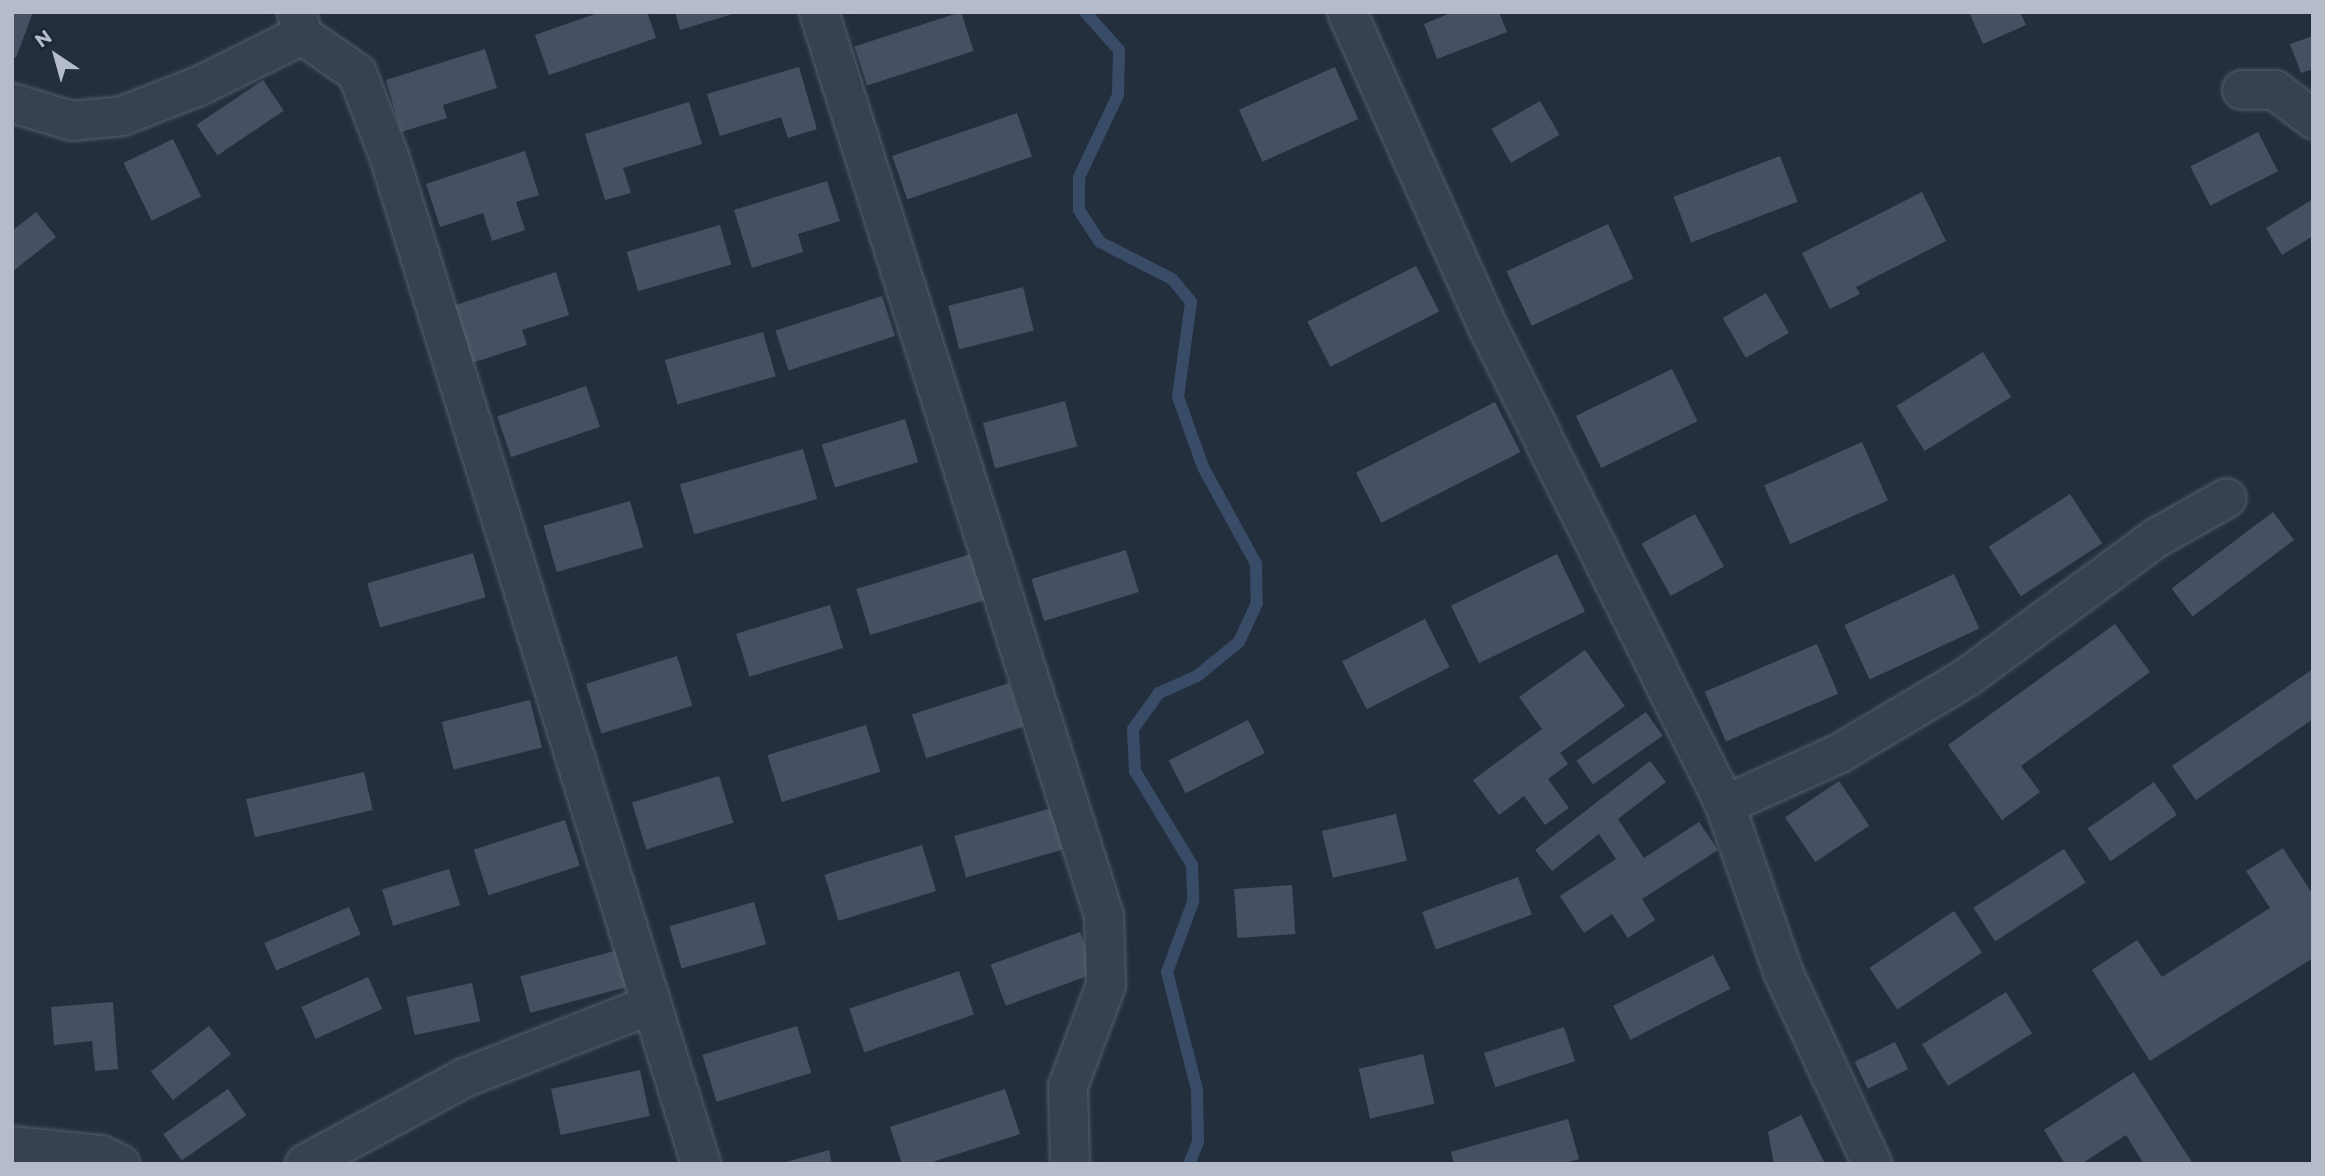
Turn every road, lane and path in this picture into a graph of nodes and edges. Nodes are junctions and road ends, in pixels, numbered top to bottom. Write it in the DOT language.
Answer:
graph roads {
  1 [pos="819,12"];
  2 [pos="1348,12"];
  3 [pos="299,23"];
  4 [pos="2242,90"];
  5 [pos="12,103"];
  6 [pos="2313,119"];
  7 [pos="2227,498"];
  8 [pos="1726,805"];
  9 [pos="650,1005"];
  10 [pos="12,1146"];
  11 [pos="120,1164"];
  12 [pos="305,1164"];
  13 [pos="701,1164"];
  14 [pos="1070,1164"];
  15 [pos="1872,1164"];
  1 -- 14 [label="street"];
  2 -- 8 [label="street"];
  3 -- 5 [label="street"];
  3 -- 9 [label="street"];
  4 -- 6 [label="street"];
  7 -- 8 [label="street"];
  8 -- 15 [label="street"];
  9 -- 12 [label="street"];
  9 -- 13 [label="street"];
  10 -- 11 [label="street"];
}
